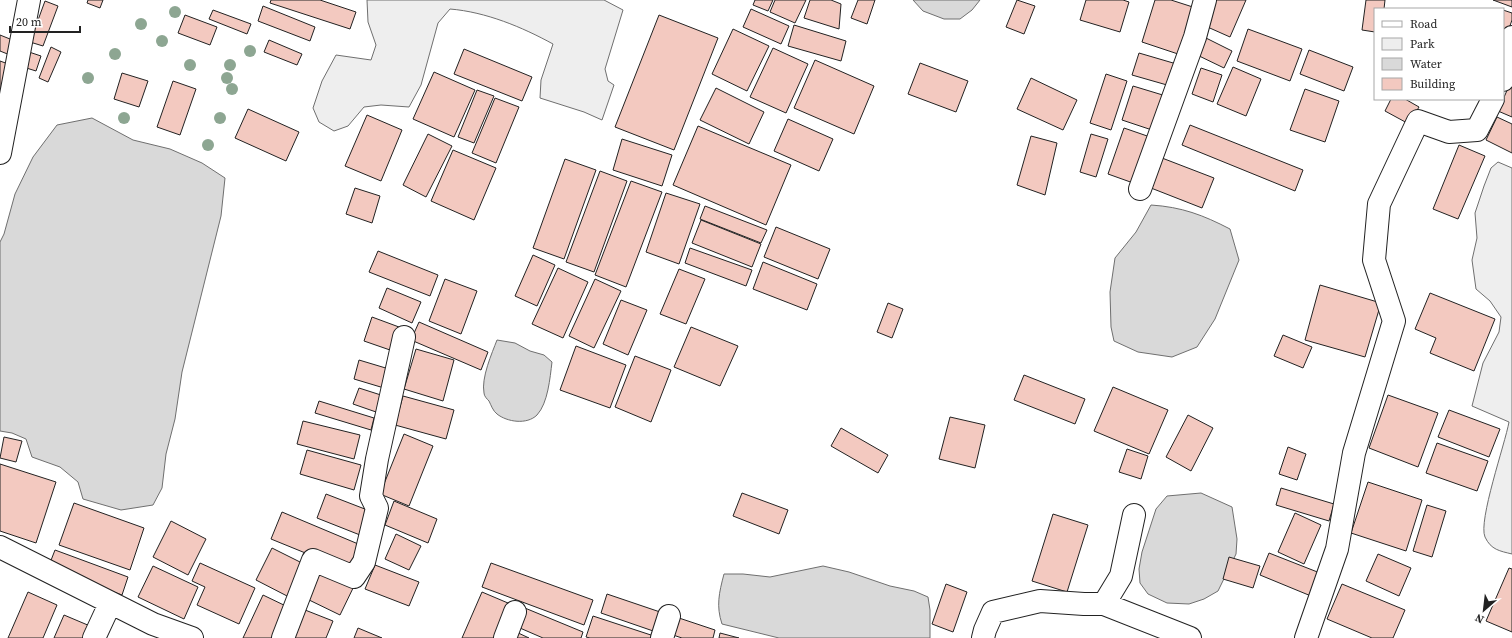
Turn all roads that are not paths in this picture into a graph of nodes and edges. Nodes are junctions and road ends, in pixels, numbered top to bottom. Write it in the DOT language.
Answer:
graph roads {
  1 [pos="29,0"];
  2 [pos="1205,0"];
  3 [pos="1512,37"];
  4 [pos="1504,78"];
  5 [pos="1492,100"];
  6 [pos="0,153"];
  7 [pos="1140,189"];
  8 [pos="404,337"];
  9 [pos="1134,515"];
  10 [pos="0,547"];
  11 [pos="1104,604"];
  12 [pos="107,610"];
  13 [pos="515,612"];
  14 [pos="669,616"];
  15 [pos="94,638"];
  16 [pos="192,638"];
  17 [pos="283,638"];
  18 [pos="505,638"];
  19 [pos="662,638"];
  20 [pos="984,638"];
  21 [pos="1190,638"];
  22 [pos="1306,638"];
  1 -- 6 [label="street"];
  2 -- 7 [label="street"];
  3 -- 4 [label="street"];
  5 -- 22 [label="street"];
  8 -- 17 [label="street"];
  9 -- 11 [label="street"];
  10 -- 16 [label="street"];
  11 -- 20 [label="street"];
  11 -- 21 [label="street"];
  12 -- 15 [label="street"];
  13 -- 18 [label="street"];
  14 -- 19 [label="street"];
}
